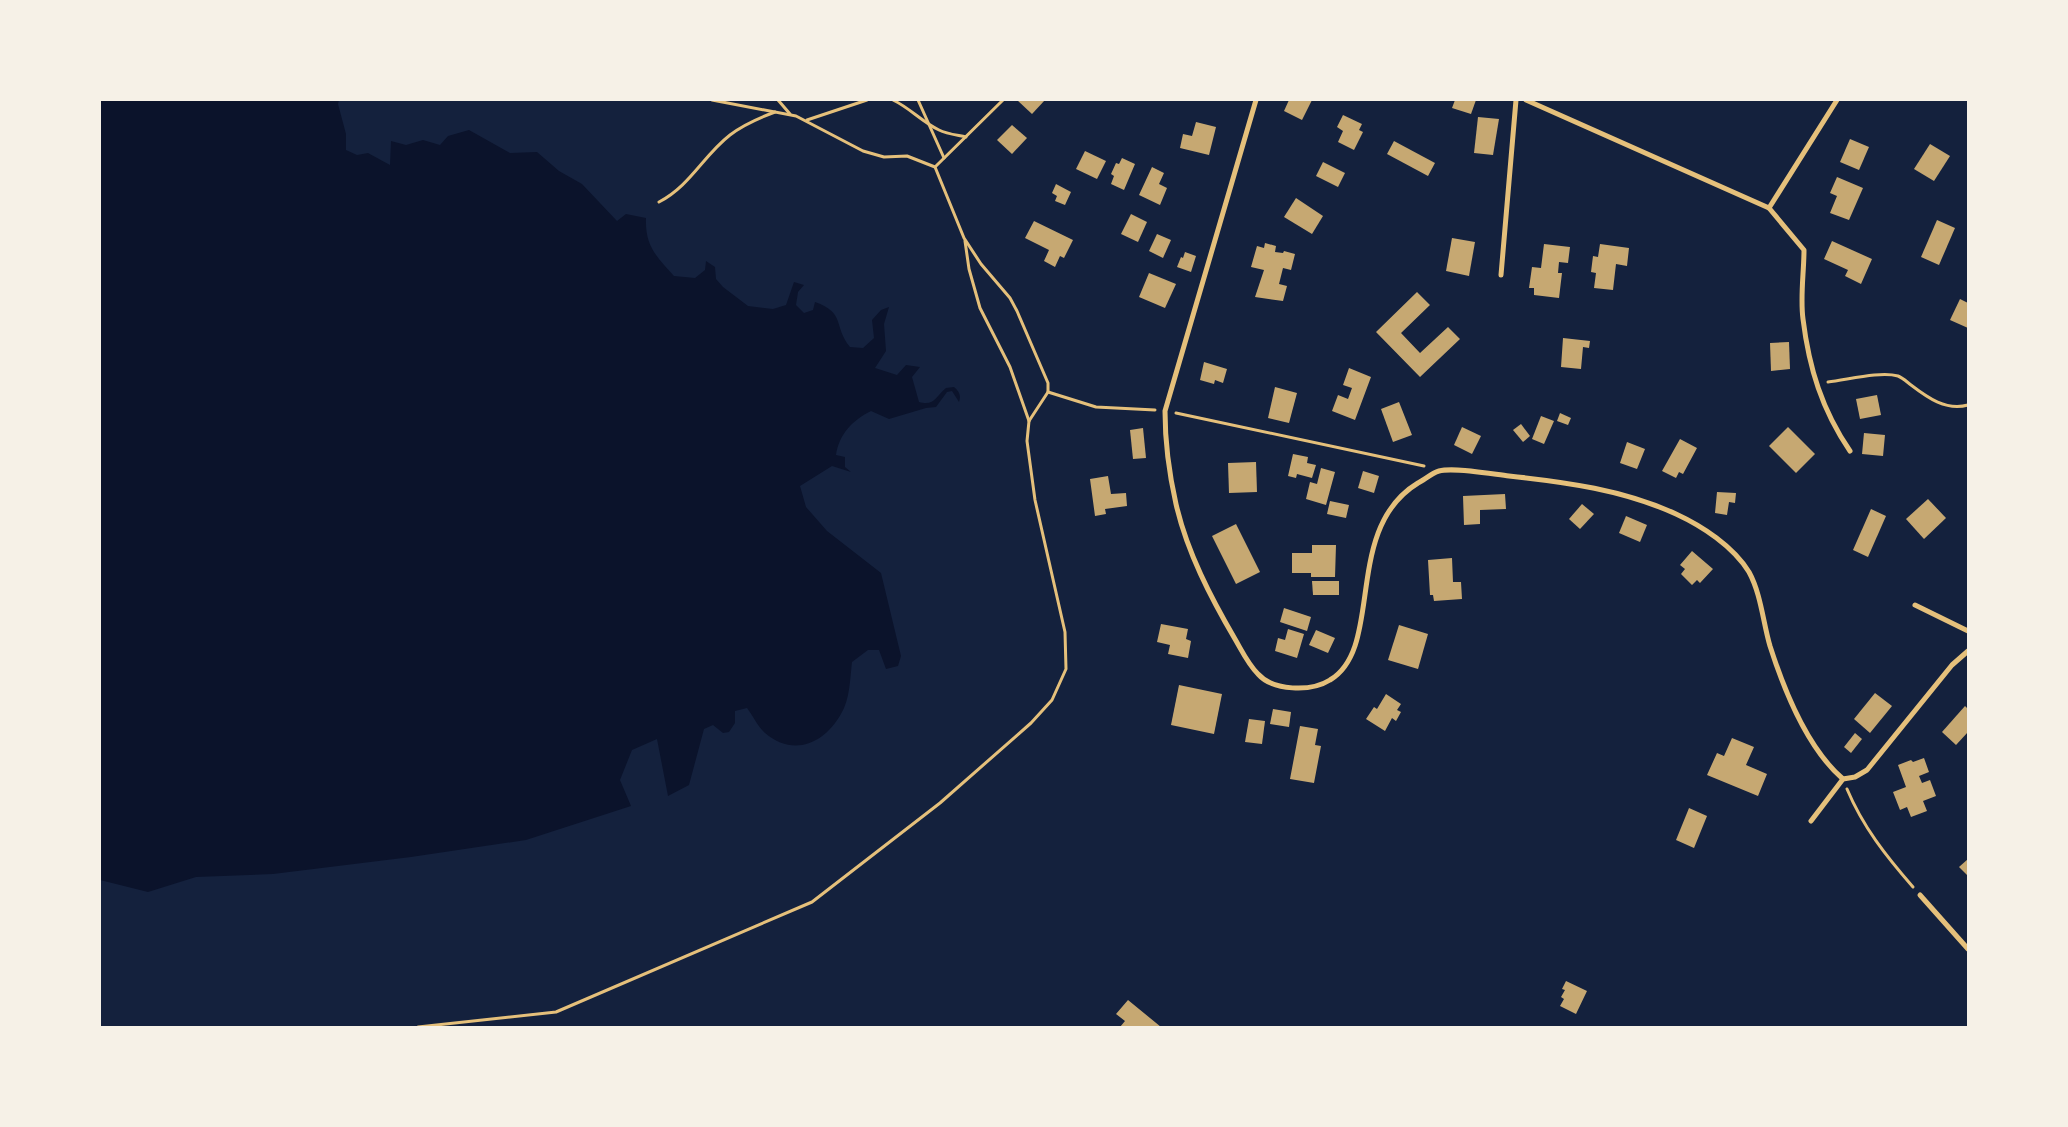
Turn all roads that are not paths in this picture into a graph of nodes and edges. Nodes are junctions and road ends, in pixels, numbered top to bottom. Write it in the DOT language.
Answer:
graph roads {
  1 [pos="1256,100"];
  2 [pos="1516,100"];
  3 [pos="1526,100"];
  4 [pos="1837,100"];
  5 [pos="1769,208"];
  6 [pos="1501,275"];
  7 [pos="1850,451"];
  8 [pos="1915,605"];
  9 [pos="1968,631"];
  10 [pos="1968,651"];
  11 [pos="1843,779"];
  12 [pos="1811,821"];
  13 [pos="1920,895"];
  14 [pos="1968,949"];
  1 -- 11 [label="street"];
  2 -- 6 [label="street"];
  3 -- 5 [label="street"];
  4 -- 5 [label="street"];
  5 -- 7 [label="street"];
  8 -- 9 [label="street"];
  10 -- 11 [label="street"];
  11 -- 12 [label="street"];
  13 -- 14 [label="street"];
}
